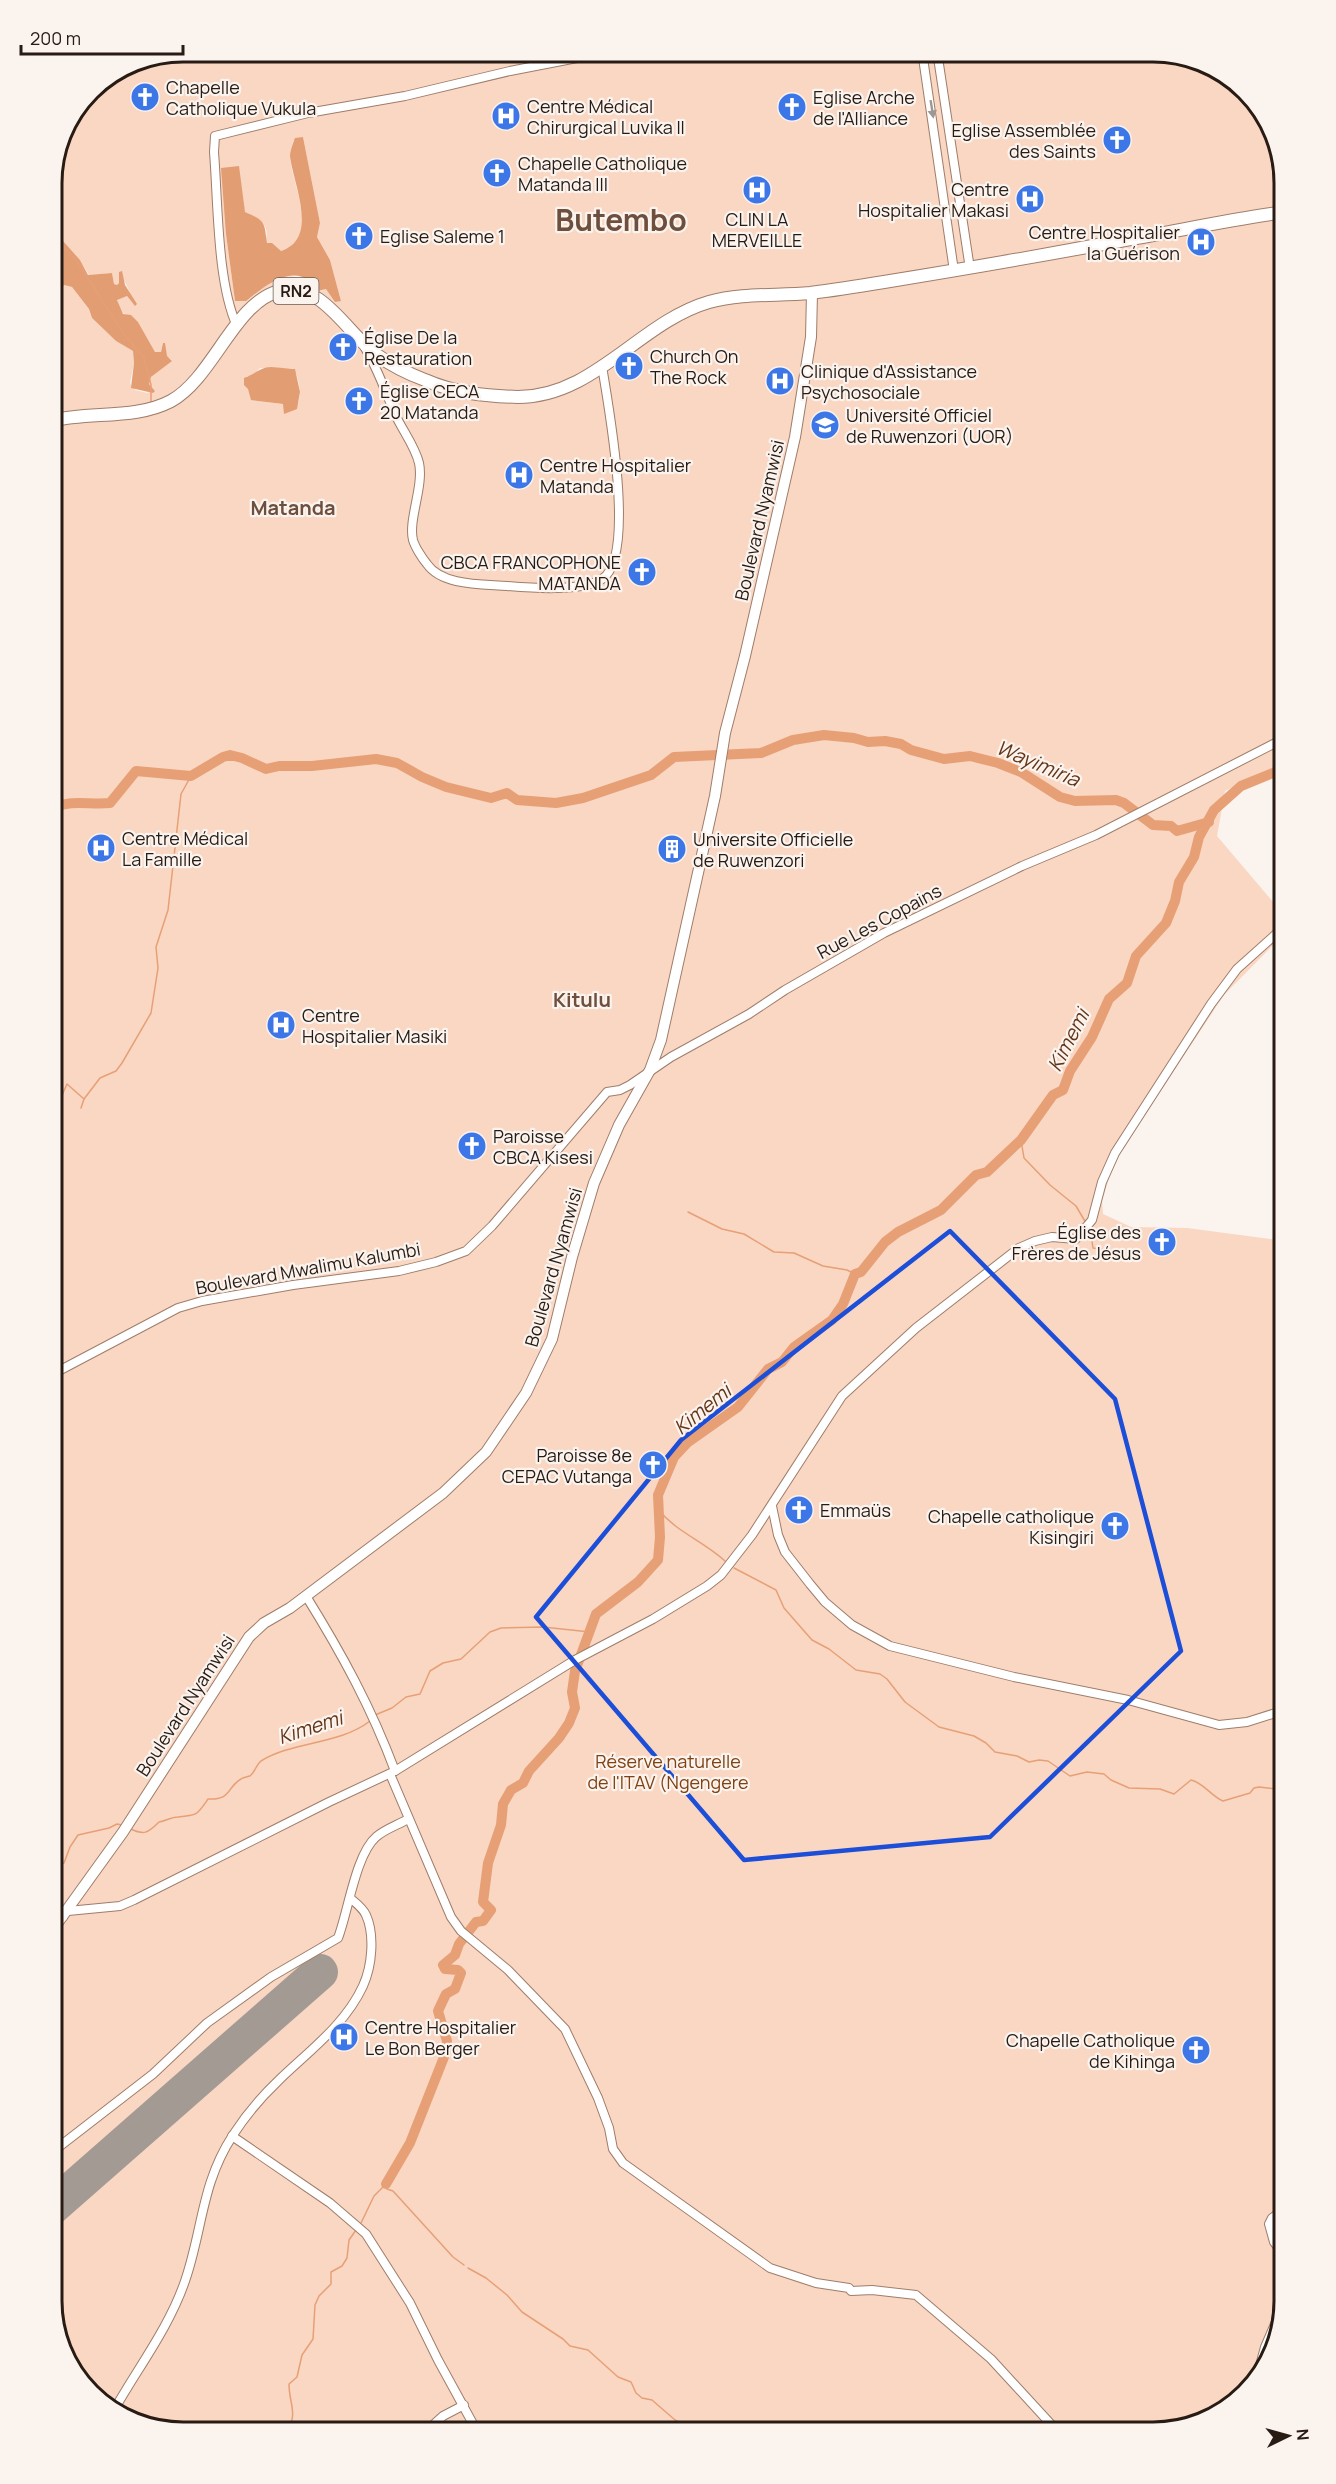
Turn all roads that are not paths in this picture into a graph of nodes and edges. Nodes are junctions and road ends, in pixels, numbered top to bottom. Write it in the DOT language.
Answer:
graph roads {
  1 [pos="557,62"];
  2 [pos="924,62"];
  3 [pos="940,62"];
  4 [pos="1274,214"];
  5 [pos="969,268"];
  6 [pos="954,271"];
  7 [pos="812,292"];
  8 [pos="237,326"];
  9 [pos="358,338"];
  10 [pos="602,366"];
  11 [pos="62,419"];
  12 [pos="1274,744"];
  13 [pos="1274,936"];
  14 [pos="651,1070"];
  15 [pos="62,1369"];
  16 [pos="772,1506"];
  17 [pos="306,1596"];
  18 [pos="1274,1714"];
  19 [pos="392,1773"];
  20 [pos="408,1819"];
  21 [pos="350,1898"];
  22 [pos="65,1914"];
  23 [pos="62,1915"];
  24 [pos="62,1918"];
  25 [pos="232,2136"];
  26 [pos="62,2144"];
  27 [pos="1274,2217"];
  28 [pos="1274,2242"];
  29 [pos="1269,2336"];
  30 [pos="1263,2353"];
  31 [pos="118,2404"];
  32 [pos="464,2405"];
  33 [pos="436,2422"];
  34 [pos="472,2422"];
  35 [pos="1049,2422"];
  1 -- 8 [label="street"];
  2 -- 6 [label="street, one-way"];
  3 -- 5 [label="street"];
  4 -- 5 [label="highway, RN2"];
  5 -- 6 [label="highway, RN2"];
  6 -- 7 [label="highway, RN2"];
  7 -- 10 [label="highway, RN2"];
  7 -- 14 [label="main road, Boulevard Nyamwisi"];
  8 -- 9 [label="highway, RN2"];
  8 -- 11 [label="highway, RN2"];
  9 -- 10 [label="highway, RN2"];
  9 -- 10 [label="street"];
  12 -- 14 [label="street, Rue Les Copains"];
  13 -- 16 [label="street"];
  14 -- 15 [label="street, Boulevard Mwalimu Kalumbi"];
  14 -- 17 [label="main road, Boulevard Nyamwisi"];
  16 -- 18 [label="street"];
  16 -- 19 [label="street"];
  17 -- 19 [label="street"];
  17 -- 22 [label="main road, Boulevard Nyamwisi"];
  19 -- 20 [label="street"];
  19 -- 22 [label="street"];
  20 -- 21 [label="street"];
  20 -- 35 [label="street"];
  21 -- 25 [label="street"];
  21 -- 26 [label="street"];
  22 -- 23 [label="street"];
  22 -- 24 [label="main road, Boulevard Nyamwisi"];
  25 -- 31 [label="street"];
  25 -- 32 [label="street"];
  27 -- 28 [label="street"];
  29 -- 30 [label="street"];
  32 -- 33 [label="street"];
  32 -- 34 [label="street"];
}
